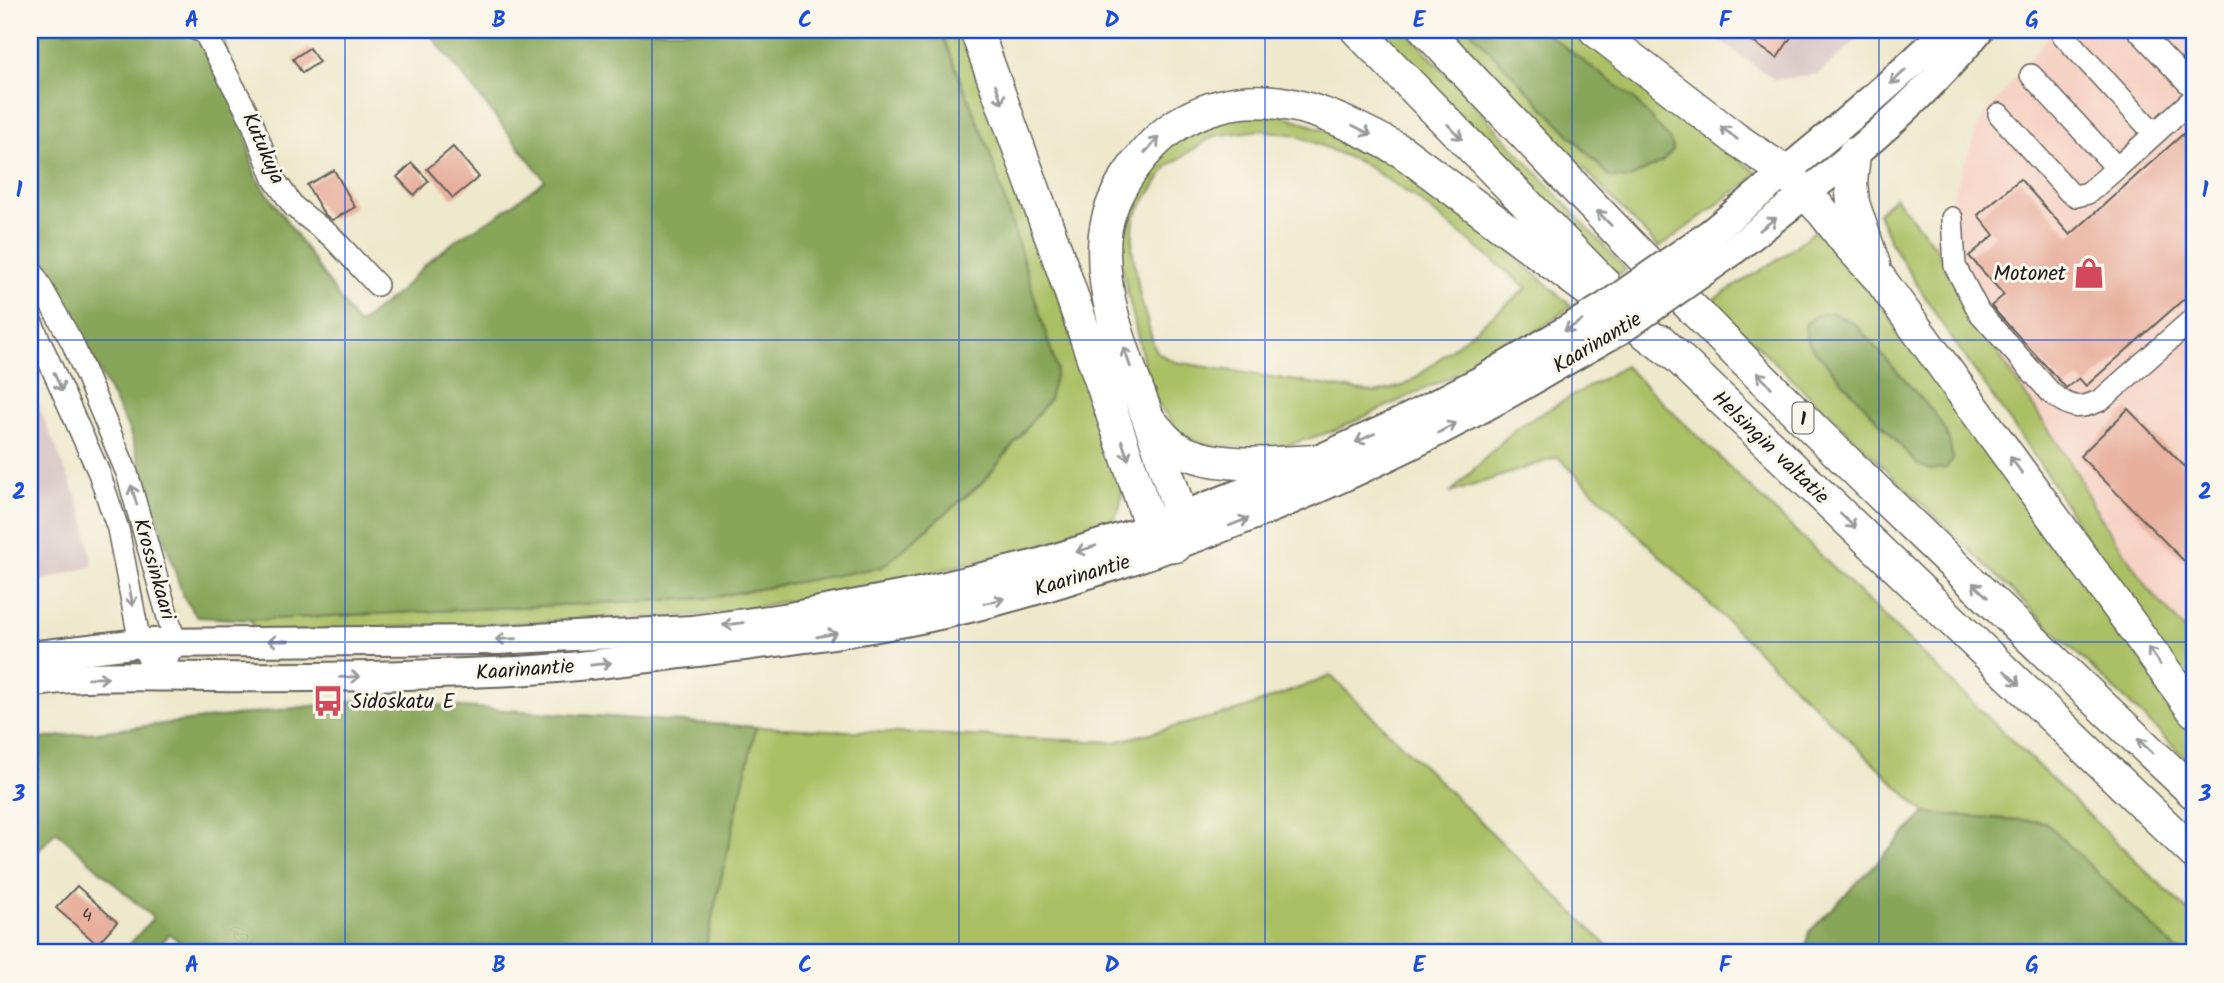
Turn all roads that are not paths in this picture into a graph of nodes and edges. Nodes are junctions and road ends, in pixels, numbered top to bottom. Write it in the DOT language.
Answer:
graph roads {
  1 [pos="197,30"];
  2 [pos="976,30"];
  3 [pos="1357,30"];
  4 [pos="1426,30"];
  5 [pos="1595,30"];
  6 [pos="1947,30"];
  7 [pos="1979,30"];
  8 [pos="2138,30"];
  9 [pos="2063,35"];
  10 [pos="2031,75"];
  11 [pos="2194,89"];
  12 [pos="2194,98"];
  13 [pos="1999,114"];
  14 [pos="2154,133"];
  15 [pos="1854,154"];
  16 [pos="2117,168"];
  17 [pos="1795,183"];
  18 [pos="1952,218"];
  19 [pos="30,267"];
  20 [pos="1880,279"];
  21 [pos="377,285"];
  22 [pos="2194,318"];
  23 [pos="30,319"];
  24 [pos="1675,355"];
  25 [pos="1548,356"];
  26 [pos="1150,421"];
  27 [pos="1316,461"];
  28 [pos="1169,530"];
  29 [pos="175,642"];
  30 [pos="140,643"];
  31 [pos="30,656"];
  32 [pos="159,677"];
  33 [pos="30,683"];
  34 [pos="2194,711"];
  35 [pos="2194,793"];
  36 [pos="2194,853"];
  1 -- 21 [label="street, Kutukuja"];
  2 -- 28 [label="highway, one-way"];
  3 -- 24 [label="highway, Helsingin valtatie / 1, one-way"];
  35 -- 4 [label="highway, Helsingin valtatie / 1, one-way"];
  17 -- 5 [label="highway, one-way"];
  6 -- 17 [label="main road, Kaarinantie, one-way"];
  7 -- 15 [label="main road, Kaarinantie"];
  8 -- 11 [label="street"];
  9 -- 14 [label="street"];
  10 -- 16 [label="street"];
  12 -- 14 [label="street"];
  13 -- 16 [label="street"];
  14 -- 16 [label="street"];
  15 -- 17 [label="main road, Kaarinantie"];
  15 -- 20 [label="highway"];
  17 -- 20 [label="highway"];
  17 -- 25 [label="main road, Kaarinantie, bridge"];
  18 -- 22 [label="street"];
  29 -- 19 [label="street, Krossinkaari, one-way"];
  34 -- 20 [label="highway, one-way"];
  23 -- 30 [label="street, Krossinkaari, one-way"];
  26 -- 24 [label="highway, one-way"];
  24 -- 36 [label="highway, Helsingin valtatie / 1, one-way"];
  25 -- 27 [label="main road, Kaarinantie, one-way"];
  28 -- 25 [label="main road, Kaarinantie, one-way"];
  26 -- 27 [label="highway"];
  26 -- 28 [label="highway"];
  27 -- 28 [label="main road, Kaarinantie"];
  28 -- 29 [label="main road, Kaarinantie, one-way"];
  32 -- 28 [label="main road, Kaarinantie, one-way"];
  29 -- 30 [label="main road, Kaarinantie"];
  29 -- 32 [label="street, Krossinkaari"];
  30 -- 31 [label="main road, Kaarinantie"];
  30 -- 32 [label="street, Krossinkaari"];
  33 -- 32 [label="main road, Kaarinantie, one-way"];
}
